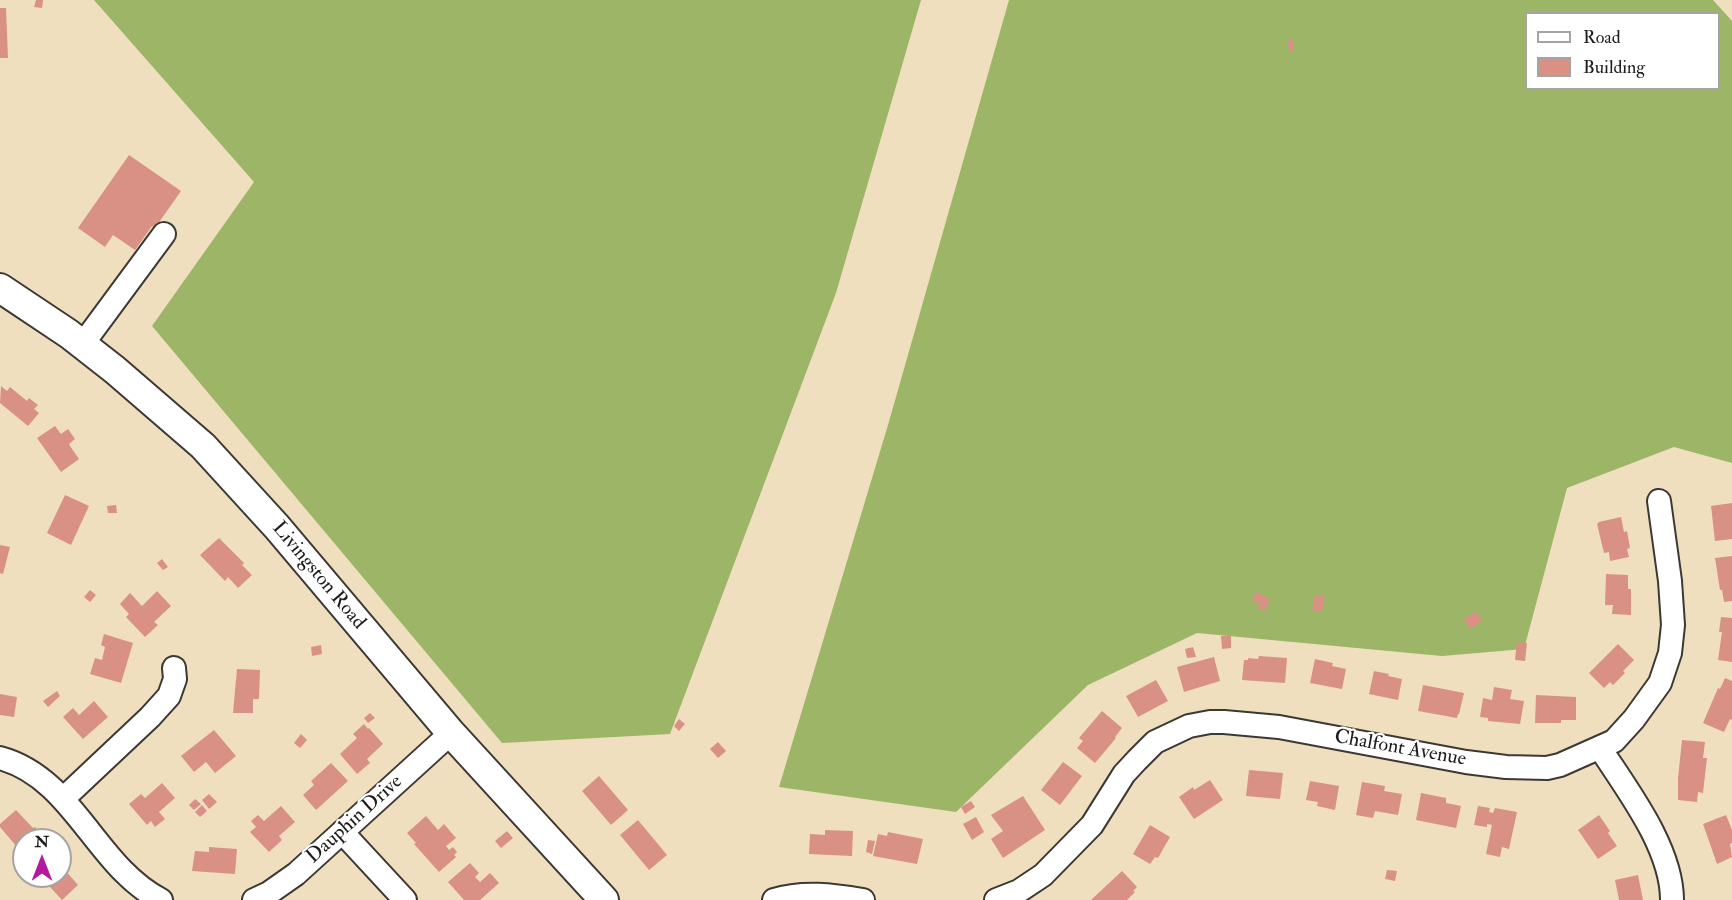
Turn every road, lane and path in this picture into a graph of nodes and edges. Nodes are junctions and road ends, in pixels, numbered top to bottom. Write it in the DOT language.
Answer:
graph roads {
  1 [pos="164,234"];
  2 [pos="0,288"];
  3 [pos="82,345"];
  4 [pos="1659,501"];
  5 [pos="174,669"];
  6 [pos="451,733"];
  7 [pos="1600,748"];
  8 [pos="0,758"];
  9 [pos="64,798"];
  10 [pos="342,832"];
  11 [pos="161,900"];
  12 [pos="254,900"];
  13 [pos="405,900"];
  14 [pos="604,900"];
  15 [pos="774,900"];
  16 [pos="863,900"];
  17 [pos="996,900"];
  18 [pos="1672,900"];
  1 -- 3 [label="street"];
  2 -- 3 [label="main road, Livingston Road"];
  3 -- 6 [label="main road, Livingston Road"];
  4 -- 7 [label="street, Chalfont Avenue"];
  5 -- 9 [label="street"];
  6 -- 10 [label="street, Dauphin Drive"];
  6 -- 14 [label="main road, Livingston Road"];
  7 -- 17 [label="street, Chalfont Avenue"];
  7 -- 18 [label="street"];
  8 -- 9 [label="street"];
  9 -- 11 [label="street"];
  10 -- 12 [label="street, Dauphin Drive"];
  10 -- 13 [label="street"];
  15 -- 16 [label="street"];
}
